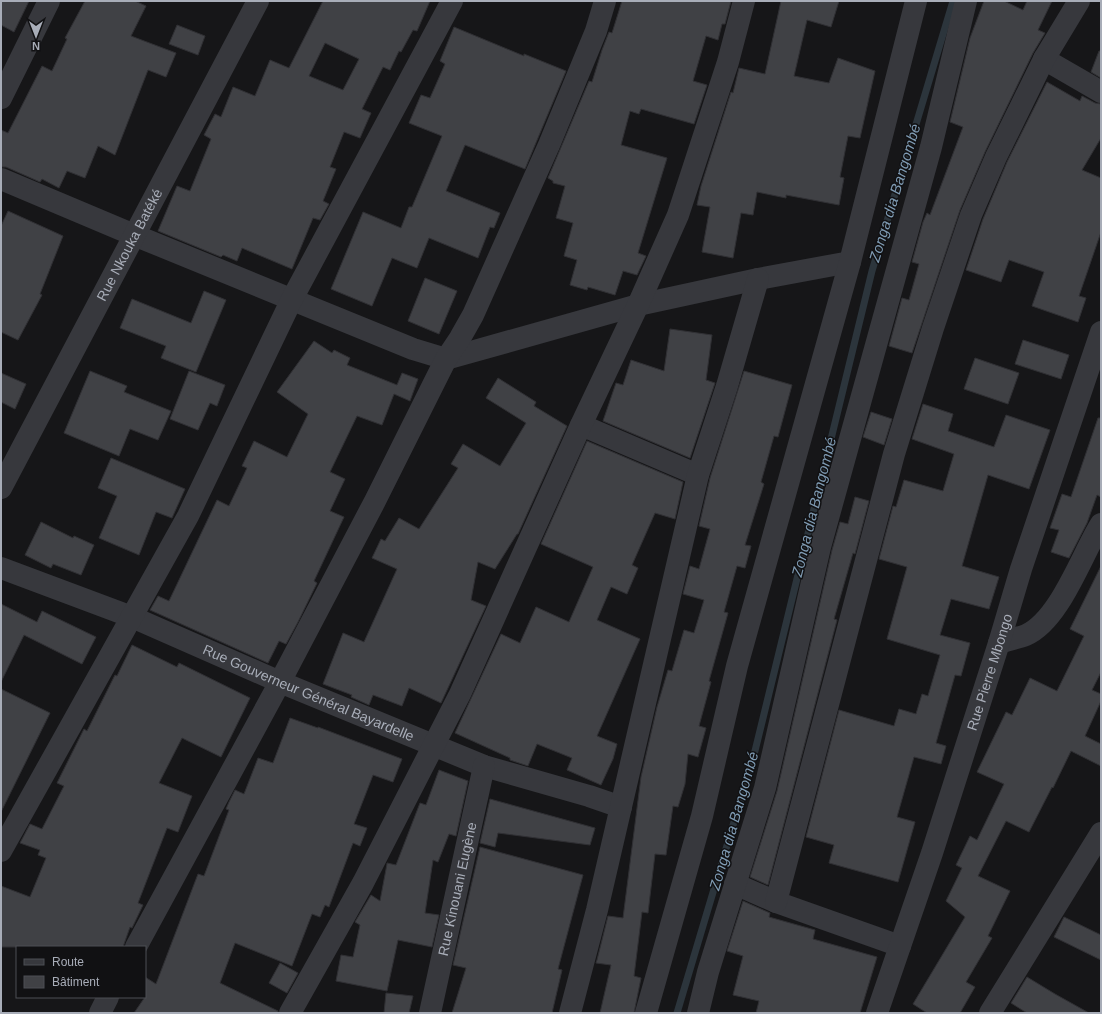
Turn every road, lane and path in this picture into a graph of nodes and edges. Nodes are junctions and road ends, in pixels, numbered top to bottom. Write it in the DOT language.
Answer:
graph roads {
  1 [pos="50,1"];
  2 [pos="258,1"];
  3 [pos="452,1"];
  4 [pos="605,1"];
  5 [pos="744,1"];
  6 [pos="916,1"];
  7 [pos="966,1"];
  8 [pos="1079,1"];
  9 [pos="1044,59"];
  10 [pos="1101,92"];
  11 [pos="1,98"];
  12 [pos="1,179"];
  13 [pos="134,236"];
  14 [pos="850,262"];
  15 [pos="758,279"];
  16 [pos="292,299"];
  17 [pos="638,305"];
  18 [pos="1101,332"];
  19 [pos="446,360"];
  20 [pos="581,425"];
  21 [pos="698,475"];
  22 [pos="1,488"];
  23 [pos="1100,528"];
  24 [pos="1,568"];
  25 [pos="132,617"];
  26 [pos="999,643"];
  27 [pos="280,682"];
  28 [pos="434,745"];
  29 [pos="484,766"];
  30 [pos="621,807"];
  31 [pos="1100,837"];
  32 [pos="1,851"];
  33 [pos="735,884"];
  34 [pos="776,902"];
  35 [pos="137,946"];
  36 [pos="900,946"];
  37 [pos="108,998"];
  38 [pos="100,1013"];
  39 [pos="290,1013"];
  40 [pos="430,1013"];
  41 [pos="570,1013"];
  42 [pos="646,1013"];
  43 [pos="698,1013"];
  44 [pos="877,1013"];
  45 [pos="990,1013"];
  1 -- 11 [label="street"];
  2 -- 13 [label="street, Rue Nkouka Batéké"];
  3 -- 16 [label="street"];
  4 -- 19 [label="street"];
  5 -- 17 [label="street"];
  6 -- 14 [label="street"];
  7 -- 33 [label="street"];
  8 -- 9 [label="street"];
  9 -- 10 [label="street"];
  9 -- 34 [label="street"];
  12 -- 13 [label="street"];
  13 -- 16 [label="street"];
  13 -- 22 [label="street, Rue Nkouka Batéké"];
  14 -- 15 [label="street"];
  14 -- 42 [label="street"];
  15 -- 17 [label="street"];
  15 -- 21 [label="street"];
  16 -- 19 [label="street"];
  16 -- 25 [label="street"];
  17 -- 19 [label="street"];
  17 -- 20 [label="street"];
  18 -- 26 [label="street, Rue Pierre Mbongo"];
  19 -- 27 [label="street"];
  20 -- 21 [label="street"];
  20 -- 28 [label="street"];
  21 -- 30 [label="street"];
  23 -- 26 [label="street"];
  24 -- 25 [label="street, Rue Gouverneur Général Bayardelle"];
  25 -- 27 [label="street, Rue Gouverneur Général Bayardelle"];
  25 -- 32 [label="street"];
  26 -- 36 [label="street, Rue Pierre Mbongo"];
  27 -- 28 [label="street, Rue Gouverneur Général Bayardelle"];
  27 -- 35 [label="street"];
  28 -- 29 [label="street, Rue Gouverneur Général Bayardelle"];
  28 -- 39 [label="street"];
  29 -- 30 [label="street, Rue Gouverneur Général Bayardelle"];
  29 -- 40 [label="street, Rue Kinouani Eugène"];
  30 -- 41 [label="street"];
  31 -- 45 [label="street"];
  33 -- 34 [label="street"];
  33 -- 43 [label="street"];
  34 -- 36 [label="street"];
  36 -- 44 [label="street, Rue Pierre Mbongo"];
  37 -- 38 [label="street"];
}
